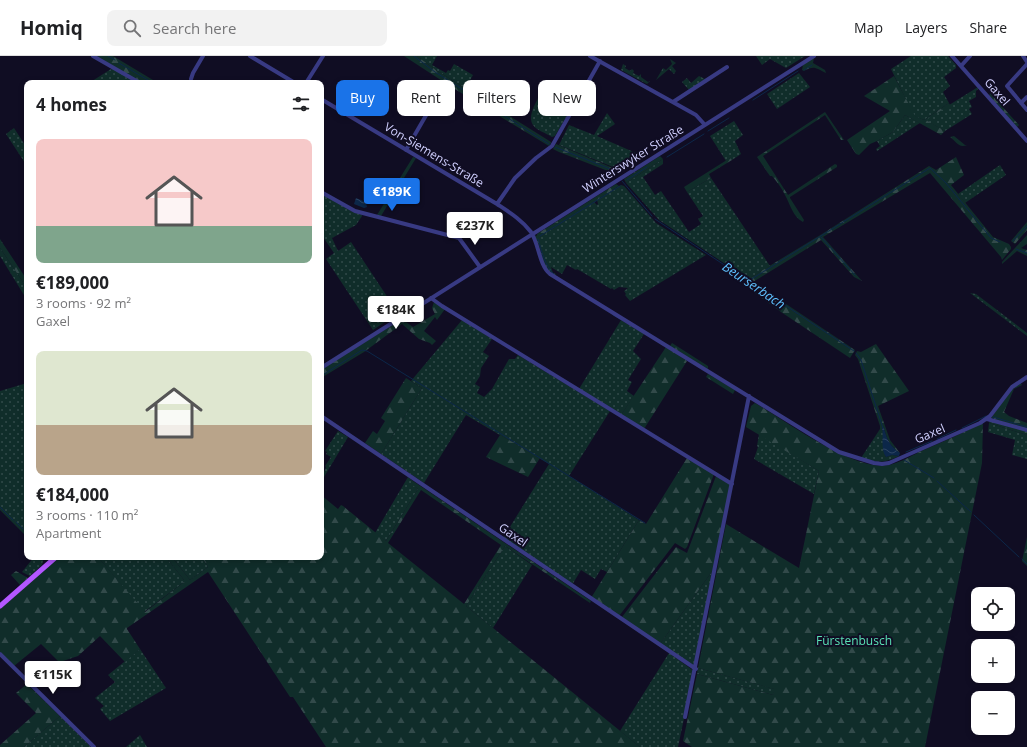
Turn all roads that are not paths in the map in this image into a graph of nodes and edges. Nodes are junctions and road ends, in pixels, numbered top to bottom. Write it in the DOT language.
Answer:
graph roads {
  1 [pos="93,56"];
  2 [pos="203,56"];
  3 [pos="250,56"];
  4 [pos="323,56"];
  5 [pos="590,56"];
  6 [pos="814,56"];
  7 [pos="952,56"];
  8 [pos="970,56"];
  9 [pos="1023,56"];
  10 [pos="600,62"];
  11 [pos="1027,63"];
  12 [pos="961,66"];
  13 [pos="727,67"];
  14 [pos="191,79"];
  15 [pos="135,80"];
  16 [pos="290,80"];
  17 [pos="308,80"];
  18 [pos="1027,97"];
  19 [pos="324,101"];
  20 [pos="673,102"];
  21 [pos="1021,103"];
  22 [pos="1027,110"];
  23 [pos="426,116"];
  24 [pos="705,125"];
  25 [pos="1027,141"];
  26 [pos="406,150"];
  27 [pos="324,194"];
  28 [pos="497,204"];
  29 [pos="532,234"];
  30 [pos="480,267"];
  31 [pos="431,298"];
  32 [pos="324,366"];
  33 [pos="1027,377"];
  34 [pos="749,396"];
  35 [pos="324,418"];
  36 [pos="987,419"];
  37 [pos="1027,430"];
  38 [pos="732,484"];
  39 [pos="53,560"];
  40 [pos="0,606"];
  41 [pos="0,654"];
  42 [pos="696,669"];
  43 [pos="686,717"];
  44 [pos="94,747"];
  1 -- 15 [label="street"];
  2 -- 14 [label="street"];
  3 -- 16 [label="street"];
  4 -- 17 [label="street"];
  5 -- 10 [label="street"];
  6 -- 24 [label="street, Winterswyker Straße"];
  7 -- 12 [label="street, Gaxel"];
  8 -- 12 [label="street"];
  9 -- 11 [label="street"];
  10 -- 20 [label="street"];
  10 -- 28 [label="street"];
  11 -- 21 [label="street"];
  12 -- 25 [label="street, Gaxel"];
  13 -- 20 [label="street"];
  18 -- 21 [label="street"];
  19 -- 26 [label="street, Von-Siemens-Straße"];
  20 -- 24 [label="street"];
  21 -- 22 [label="street"];
  23 -- 26 [label="street"];
  24 -- 29 [label="street, Winterswyker Straße"];
  26 -- 28 [label="street, Von-Siemens-Straße"];
  27 -- 30 [label="street"];
  28 -- 29 [label="street, Von-Siemens-Straße"];
  29 -- 30 [label="street, Winterswyker Straße"];
  29 -- 34 [label="street, Gaxel"];
  30 -- 31 [label="street, Winterswyker Straße"];
  31 -- 32 [label="street, Winterswyker Straße"];
  31 -- 38 [label="street"];
  33 -- 36 [label="street, Gaxel"];
  34 -- 36 [label="street, Gaxel"];
  34 -- 38 [label="street"];
  35 -- 42 [label="street, Gaxel"];
  36 -- 37 [label="street"];
  38 -- 42 [label="street"];
  39 -- 40 [label="main road"];
  41 -- 44 [label="street"];
  42 -- 43 [label="street"];
}
